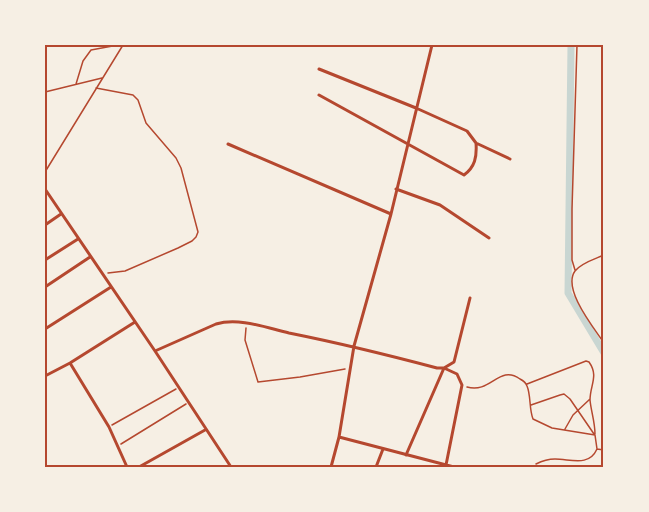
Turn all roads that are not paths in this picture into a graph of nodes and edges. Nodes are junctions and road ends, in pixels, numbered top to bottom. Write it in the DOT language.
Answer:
graph roads {
  1 [pos="432,45"];
  2 [pos="319,69"];
  3 [pos="319,94"];
  4 [pos="416,108"];
  5 [pos="476,143"];
  6 [pos="228,144"];
  7 [pos="408,144"];
  8 [pos="510,159"];
  9 [pos="45,189"];
  10 [pos="396,189"];
  11 [pos="61,214"];
  12 [pos="390,214"];
  13 [pos="45,225"];
  14 [pos="489,238"];
  15 [pos="78,239"];
  16 [pos="90,257"];
  17 [pos="45,260"];
  18 [pos="45,287"];
  19 [pos="111,288"];
  20 [pos="470,298"];
  21 [pos="135,322"];
  22 [pos="45,329"];
  23 [pos="354,346"];
  24 [pos="155,351"];
  25 [pos="70,363"];
  26 [pos="444,368"];
  27 [pos="45,376"];
  28 [pos="206,429"];
  29 [pos="339,437"];
  30 [pos="383,449"];
  31 [pos="405,455"];
  32 [pos="446,465"];
  33 [pos="440,466"];
  34 [pos="126,467"];
  35 [pos="139,467"];
  36 [pos="230,467"];
  37 [pos="332,467"];
  38 [pos="376,467"];
  39 [pos="454,467"];
  40 [pos="525,467"];
  41 [pos="533,467"];
  1 -- 4 [label="street"];
  2 -- 4 [label="street"];
  3 -- 7 [label="street"];
  4 -- 5 [label="street"];
  4 -- 7 [label="street"];
  5 -- 7 [label="street"];
  5 -- 8 [label="street"];
  6 -- 12 [label="street"];
  7 -- 10 [label="street"];
  9 -- 11 [label="street"];
  10 -- 12 [label="street"];
  10 -- 14 [label="street"];
  11 -- 13 [label="street"];
  11 -- 15 [label="street"];
  12 -- 23 [label="street"];
  15 -- 16 [label="street"];
  15 -- 17 [label="street"];
  16 -- 18 [label="street"];
  16 -- 19 [label="street"];
  19 -- 21 [label="street"];
  19 -- 22 [label="street"];
  20 -- 26 [label="street"];
  21 -- 24 [label="street"];
  21 -- 25 [label="street"];
  23 -- 24 [label="street"];
  23 -- 26 [label="street"];
  23 -- 29 [label="street"];
  24 -- 28 [label="street"];
  25 -- 27 [label="street"];
  25 -- 34 [label="street"];
  26 -- 31 [label="street"];
  26 -- 32 [label="street"];
  28 -- 35 [label="street"];
  28 -- 36 [label="street"];
  29 -- 30 [label="street"];
  29 -- 37 [label="street"];
  30 -- 31 [label="street"];
  30 -- 38 [label="street"];
  31 -- 33 [label="street"];
  32 -- 33 [label="street"];
  32 -- 39 [label="street"];
  40 -- 41 [label="street"];
}
